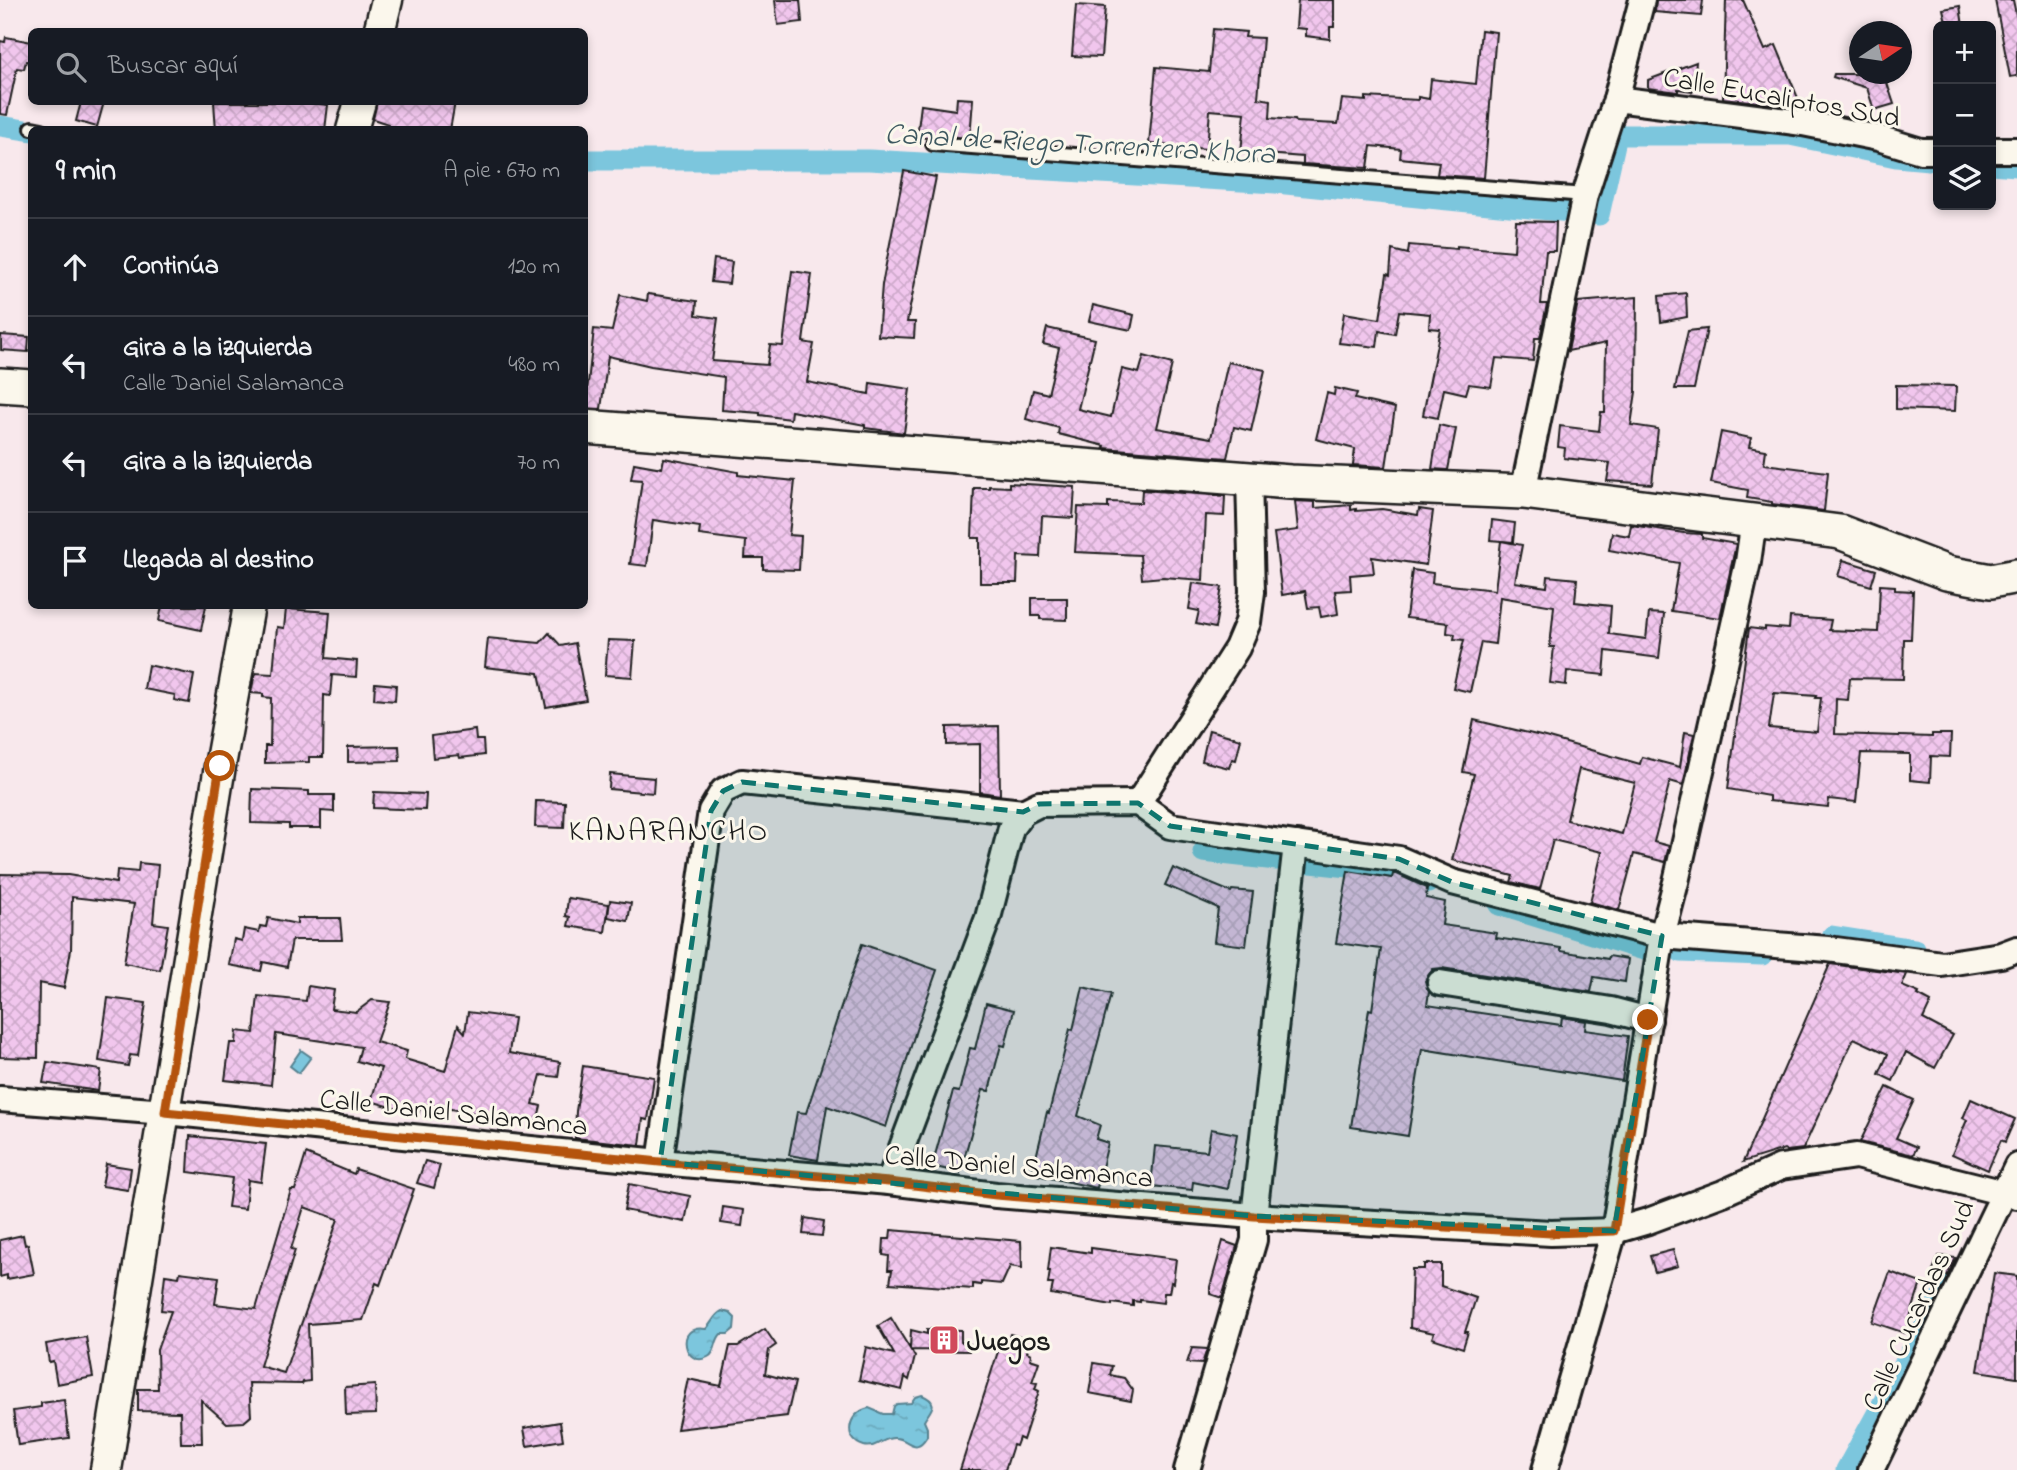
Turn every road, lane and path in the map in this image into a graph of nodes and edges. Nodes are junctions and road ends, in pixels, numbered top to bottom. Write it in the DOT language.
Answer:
graph roads {
  1 [pos="387,0"];
  2 [pos="1642,0"];
  3 [pos="380,28"];
  4 [pos="1616,99"];
  5 [pos="359,105"];
  6 [pos="353,126"];
  7 [pos="933,144"];
  8 [pos="1996,150"];
  9 [pos="2017,150"];
  10 [pos="1933,151"];
  11 [pos="1585,195"];
  12 [pos="0,385"];
  13 [pos="28,387"];
  14 [pos="588,427"];
  15 [pos="1249,478"];
  16 [pos="1523,492"];
  17 [pos="1754,520"];
  18 [pos="2017,576"];
  19 [pos="248,609"];
  20 [pos="1138,803"];
  21 [pos="1023,812"];
  22 [pos="1296,844"];
  23 [pos="1662,936"];
  24 [pos="2017,949"];
  25 [pos="1440,983"];
  26 [pos="1648,1020"];
  27 [pos="0,1099"];
  28 [pos="165,1112"];
  29 [pos="660,1162"];
  30 [pos="2017,1166"];
  31 [pos="889,1182"];
  32 [pos="2010,1195"];
  33 [pos="1254,1216"];
  34 [pos="1614,1231"];
  35 [pos="106,1470"];
  36 [pos="1187,1470"];
  37 [pos="1545,1470"];
  38 [pos="1871,1470"];
  1 -- 3 [label="street"];
  2 -- 4 [label="street"];
  4 -- 10 [label="street, Calle Eucaliptos Sud"];
  4 -- 11 [label="street"];
  5 -- 6 [label="street"];
  7 -- 11 [label="lane"];
  8 -- 9 [label="street"];
  11 -- 16 [label="street"];
  12 -- 13 [label="main road"];
  14 -- 15 [label="main road"];
  15 -- 16 [label="main road"];
  15 -- 20 [label="street"];
  16 -- 17 [label="main road"];
  17 -- 18 [label="main road"];
  17 -- 23 [label="street"];
  19 -- 28 [label="street"];
  20 -- 21 [label="street"];
  20 -- 22 [label="street"];
  21 -- 29 [label="street"];
  21 -- 31 [label="street"];
  22 -- 23 [label="street"];
  22 -- 33 [label="street"];
  23 -- 24 [label="street"];
  23 -- 26 [label="street"];
  25 -- 26 [label="street"];
  26 -- 34 [label="street"];
  27 -- 28 [label="street, Calle Daniel Salamanca"];
  28 -- 29 [label="street, Calle Daniel Salamanca"];
  28 -- 35 [label="street"];
  29 -- 31 [label="street, Calle Daniel Salamanca"];
  30 -- 32 [label="street, Calle Cucardas Sud"];
  31 -- 33 [label="street, Calle Daniel Salamanca"];
  32 -- 34 [label="street, Calle Daniel Salamanca"];
  32 -- 38 [label="street, Calle Cucardas Sud"];
  33 -- 34 [label="street, Calle Daniel Salamanca"];
  33 -- 36 [label="street"];
  34 -- 37 [label="street"];
}
